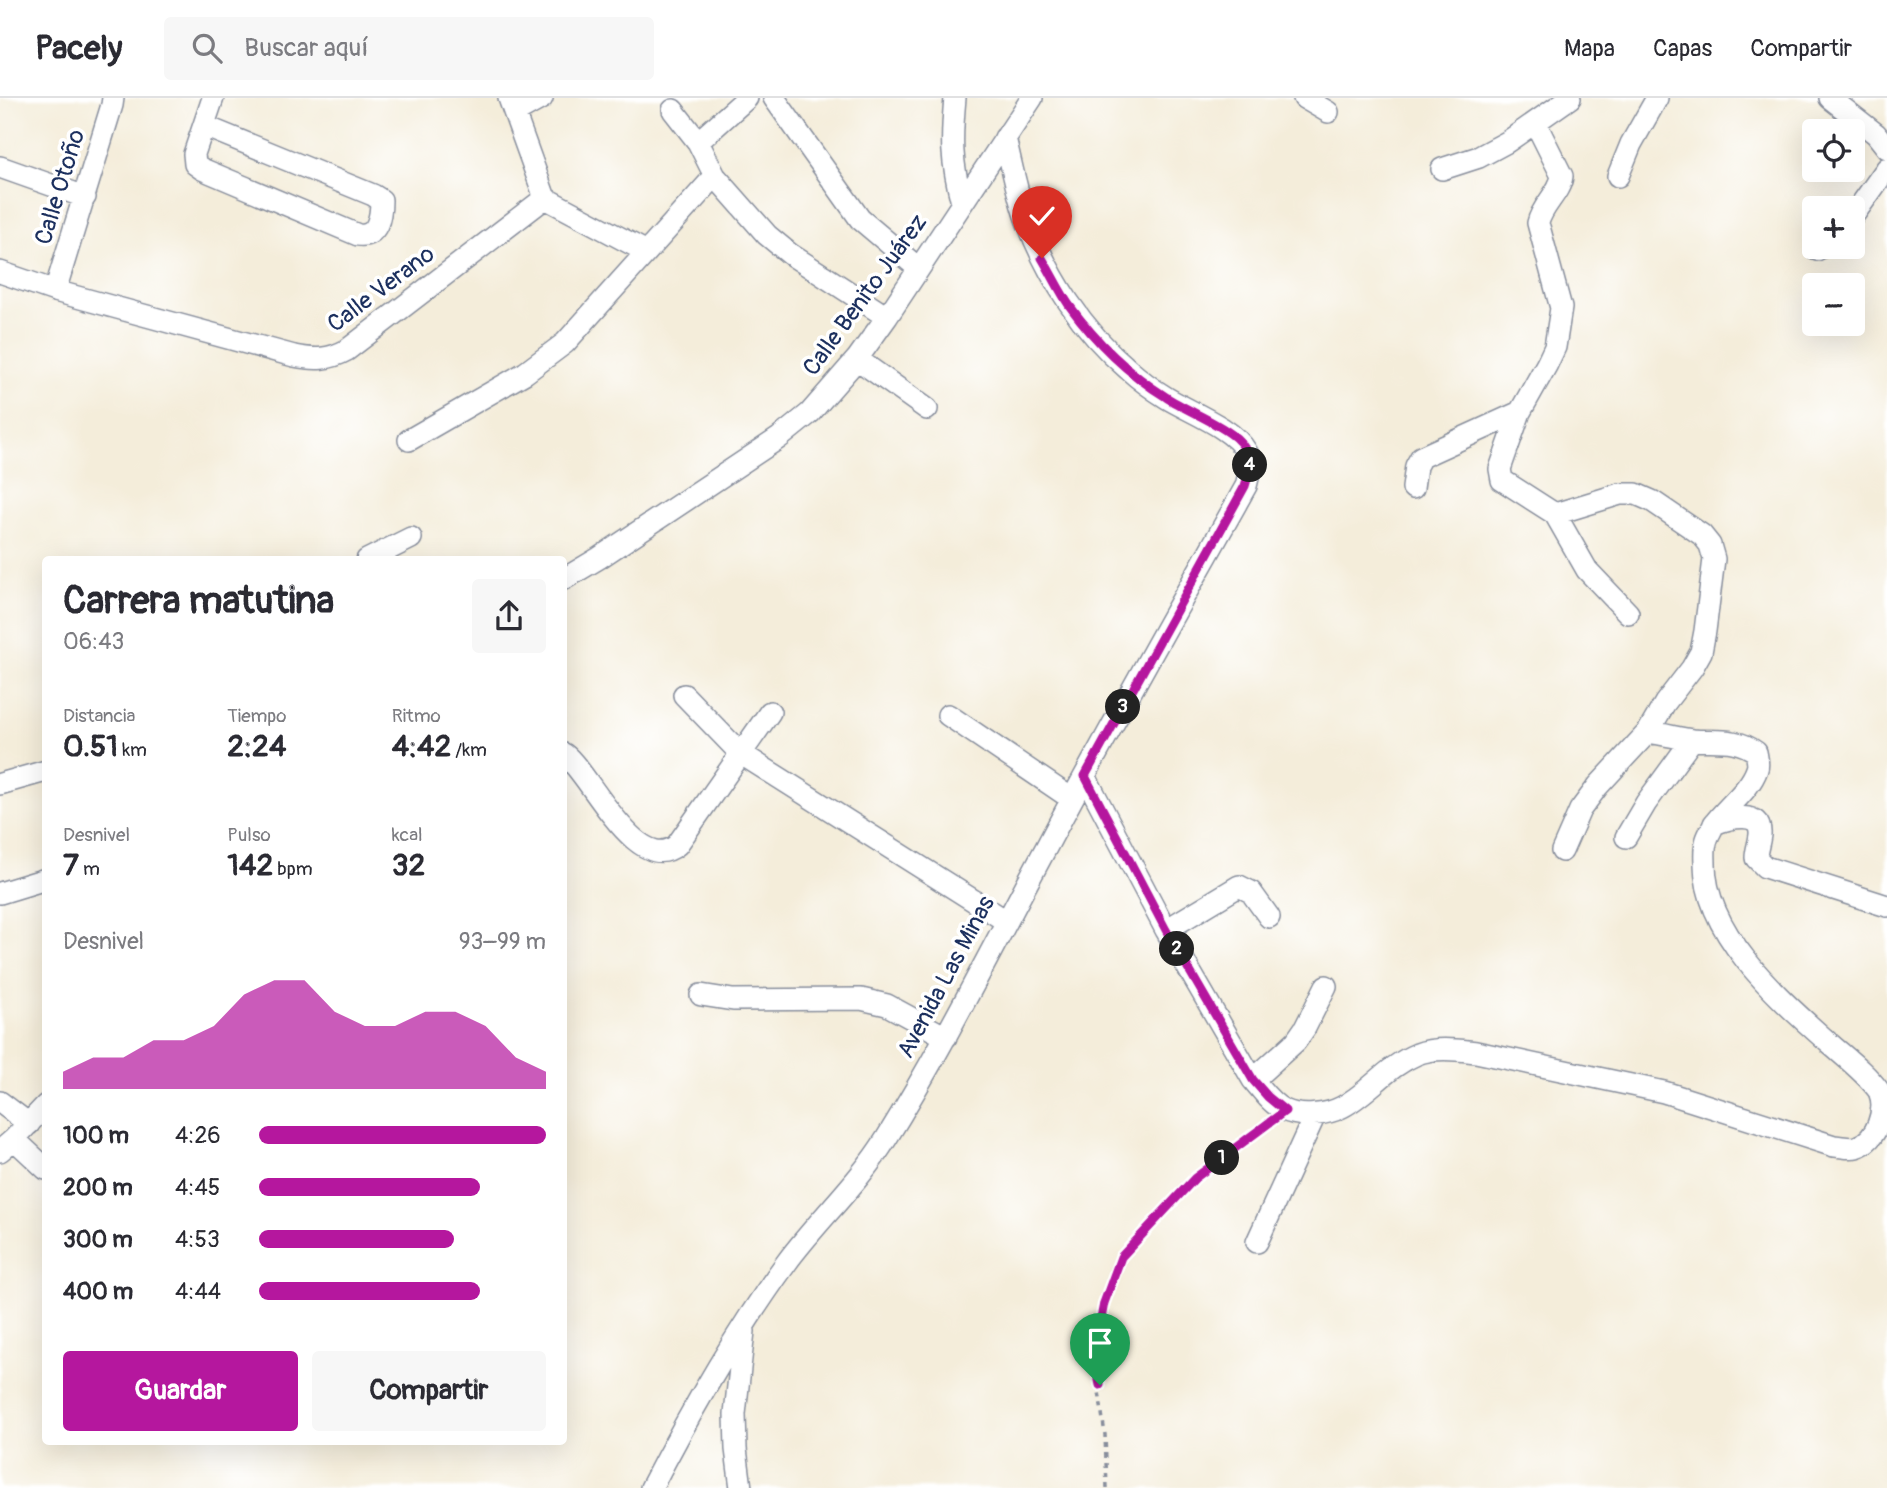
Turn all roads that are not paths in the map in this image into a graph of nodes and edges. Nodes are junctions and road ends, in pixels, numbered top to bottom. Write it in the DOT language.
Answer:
graph roads {
  1 [pos="113,98"];
  2 [pos="213,98"];
  3 [pos="542,98"];
  4 [pos="747,98"];
  5 [pos="774,98"];
  6 [pos="955,98"];
  7 [pos="1032,98"];
  8 [pos="1304,98"];
  9 [pos="1570,98"];
  10 [pos="1657,98"];
  11 [pos="1830,98"];
  12 [pos="512,105"];
  13 [pos="673,110"];
  14 [pos="1328,112"];
  15 [pos="1536,124"];
  16 [pos="204,126"];
  17 [pos="1005,138"];
  18 [pos="698,142"];
  19 [pos="1887,148"];
  20 [pos="0,167"];
  21 [pos="1887,168"];
  22 [pos="1442,169"];
  23 [pos="715,176"];
  24 [pos="1618,176"];
  25 [pos="85,197"];
  26 [pos="545,198"];
  27 [pos="1865,199"];
  28 [pos="962,203"];
  29 [pos="645,251"];
  30 [pos="918,268"];
  31 [pos="0,272"];
  32 [pos="55,291"];
  33 [pos="887,317"];
  34 [pos="857,359"];
  35 [pos="927,409"];
  36 [pos="1520,412"];
  37 [pos="409,440"];
  38 [pos="1413,488"];
  39 [pos="1555,514"];
  40 [pos="411,538"];
  41 [pos="375,556"];
  42 [pos="567,577"];
  43 [pos="1628,613"];
  44 [pos="684,695"];
  45 [pos="769,712"];
  46 [pos="948,715"];
  47 [pos="1648,732"];
  48 [pos="1692,740"];
  49 [pos="740,753"];
  50 [pos="567,758"];
  51 [pos="42,772"];
  52 [pos="1085,776"];
  53 [pos="0,784"];
  54 [pos="1072,799"];
  55 [pos="1714,824"];
  56 [pos="1626,837"];
  57 [pos="1562,851"];
  58 [pos="42,880"];
  59 [pos="0,893"];
  60 [pos="1887,906"];
  61 [pos="1269,917"];
  62 [pos="1006,921"];
  63 [pos="1166,930"];
  64 [pos="1326,986"];
  65 [pos="701,995"];
  66 [pos="946,1037"];
  67 [pos="1253,1080"];
  68 [pos="0,1102"];
  69 [pos="42,1109"];
  70 [pos="1315,1115"];
  71 [pos="29,1124"];
  72 [pos="7,1145"];
  73 [pos="42,1167"];
  74 [pos="1257,1242"];
  75 [pos="745,1325"];
  76 [pos="651,1488"];
  77 [pos="741,1488"];
  1 -- 25 [label="street, Calle Otoño"];
  2 -- 16 [label="street"];
  3 -- 12 [label="street"];
  4 -- 18 [label="street"];
  5 -- 30 [label="street"];
  6 -- 28 [label="street"];
  7 -- 17 [label="street, Calle Benito Juárez"];
  8 -- 14 [label="street"];
  9 -- 15 [label="street"];
  10 -- 24 [label="street"];
  11 -- 19 [label="street"];
  12 -- 26 [label="street"];
  13 -- 18 [label="street"];
  15 -- 22 [label="street"];
  15 -- 36 [label="street"];
  16 -- 16 [label="street"];
  17 -- 28 [label="street, Calle Benito Juárez"];
  17 -- 52 [label="street, Avenida Las Minas"];
  18 -- 23 [label="street"];
  20 -- 25 [label="street"];
  21 -- 27 [label="street"];
  23 -- 29 [label="street"];
  23 -- 33 [label="street"];
  25 -- 32 [label="street, Calle Otoño"];
  26 -- 29 [label="street"];
  26 -- 32 [label="street, Calle Verano"];
  28 -- 30 [label="street, Calle Benito Juárez"];
  29 -- 37 [label="street"];
  30 -- 33 [label="street, Calle Benito Juárez"];
  31 -- 32 [label="street, Calle Verano"];
  33 -- 34 [label="street, Calle Benito Juárez"];
  34 -- 35 [label="street"];
  34 -- 42 [label="street, Calle Benito Juárez"];
  36 -- 38 [label="street"];
  36 -- 39 [label="street"];
  39 -- 43 [label="street"];
  39 -- 47 [label="street"];
  40 -- 41 [label="street"];
  44 -- 49 [label="street"];
  45 -- 49 [label="street"];
  46 -- 54 [label="street"];
  47 -- 48 [label="street"];
  47 -- 57 [label="street"];
  48 -- 55 [label="street"];
  48 -- 56 [label="street"];
  49 -- 50 [label="street"];
  49 -- 62 [label="street"];
  51 -- 53 [label="street"];
  52 -- 54 [label="street, Avenida Las Minas"];
  52 -- 63 [label="street"];
  54 -- 62 [label="street, Avenida Las Minas"];
  55 -- 60 [label="street"];
  55 -- 70 [label="street"];
  58 -- 59 [label="street"];
  61 -- 63 [label="street"];
  62 -- 66 [label="street, Avenida Las Minas"];
  63 -- 67 [label="street"];
  64 -- 67 [label="street"];
  65 -- 66 [label="street"];
  66 -- 75 [label="street, Avenida Las Minas"];
  67 -- 70 [label="street"];
  68 -- 71 [label="street"];
  69 -- 71 [label="street"];
  70 -- 74 [label="street"];
  71 -- 72 [label="street"];
  72 -- 73 [label="street"];
  75 -- 76 [label="street, Avenida Las Minas"];
  75 -- 77 [label="street"];
}
